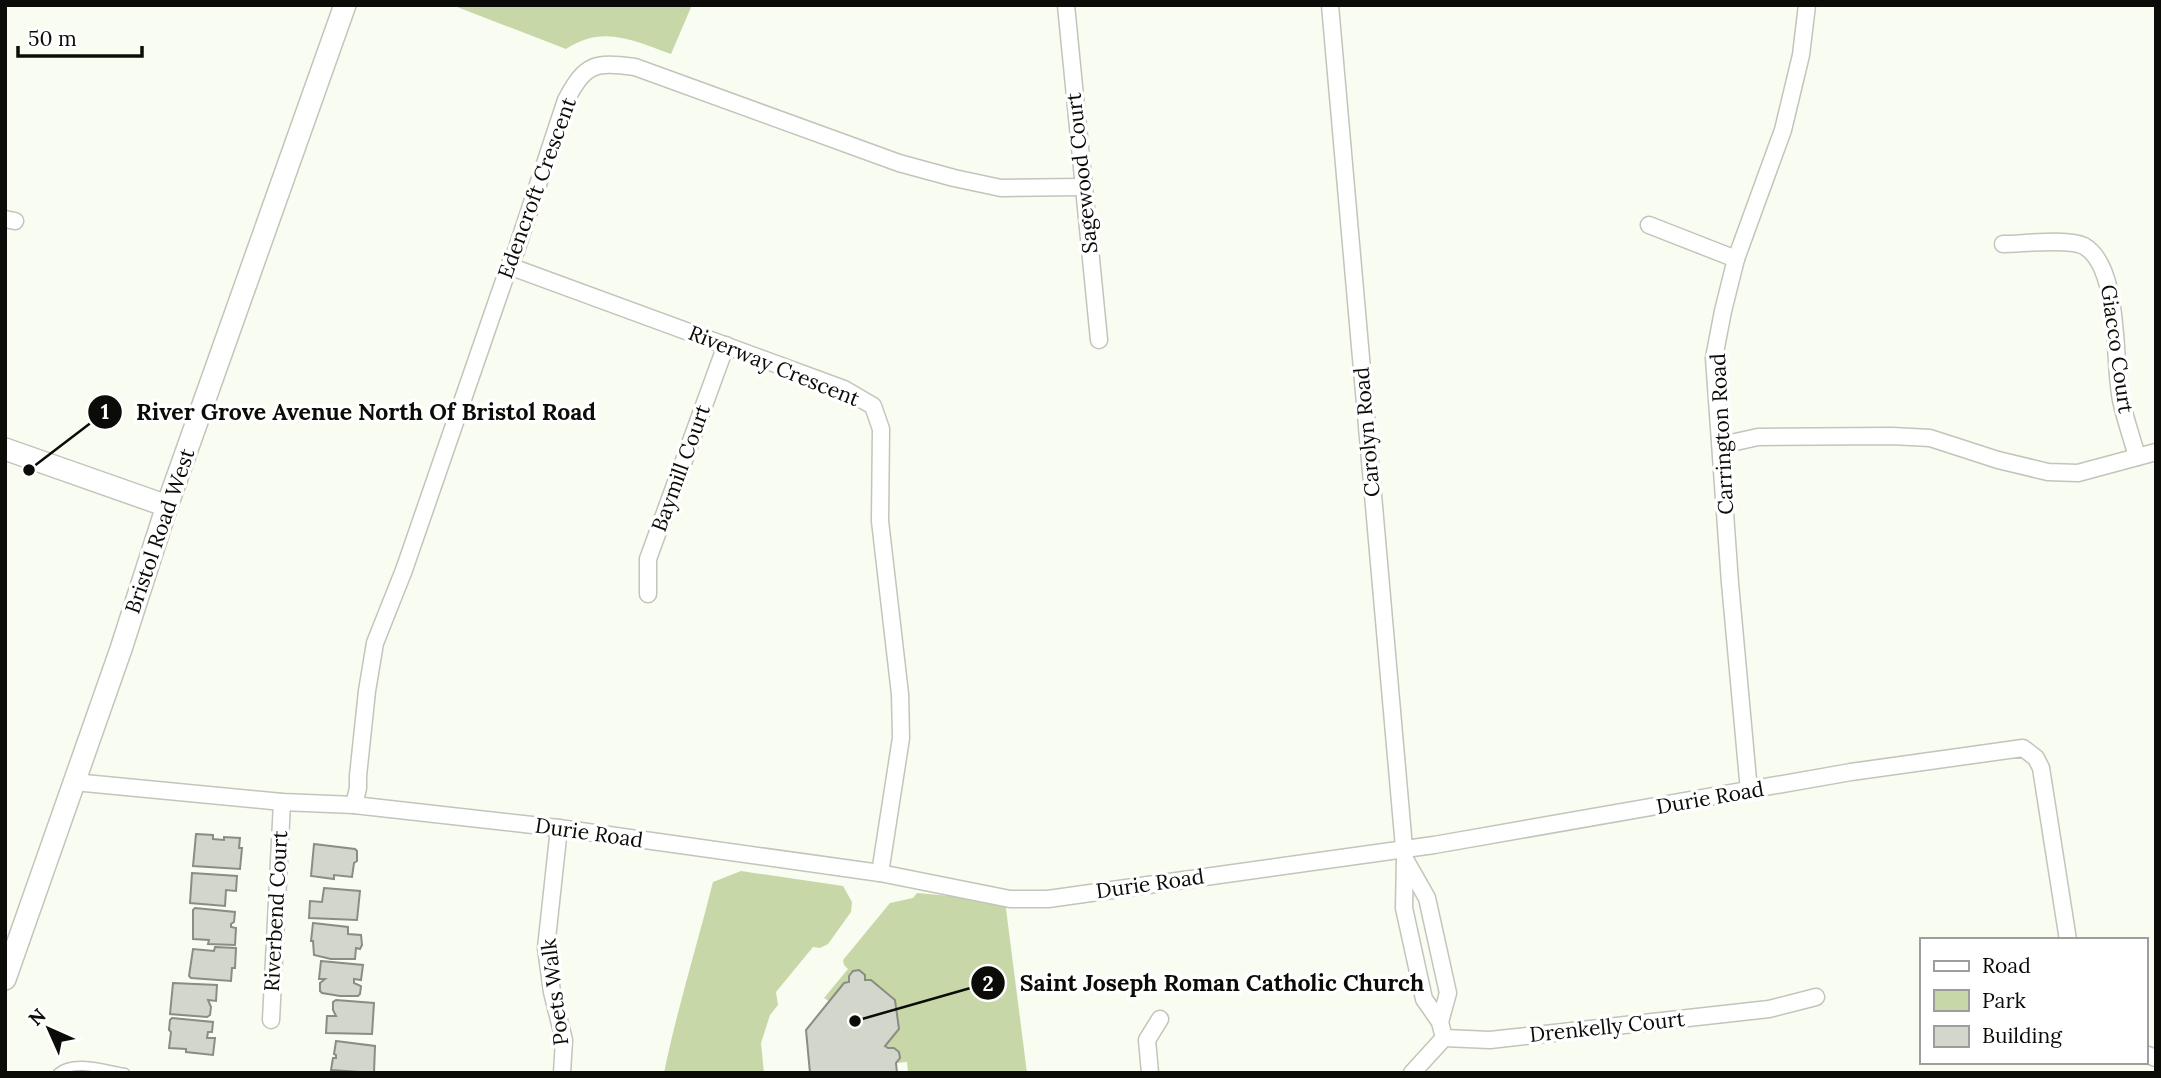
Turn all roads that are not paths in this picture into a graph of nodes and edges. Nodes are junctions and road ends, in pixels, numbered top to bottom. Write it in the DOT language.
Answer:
graph roads {
  1 [pos="345,5"];
  2 [pos="1066,5"];
  3 [pos="1330,5"];
  4 [pos="1807,5"];
  5 [pos="1083,187"];
  6 [pos="1649,225"];
  7 [pos="2003,244"];
  8 [pos="1736,259"];
  9 [pos="509,266"];
  10 [pos="1099,340"];
  11 [pos="726,345"];
  12 [pos="1722,445"];
  13 [pos="5,449"];
  14 [pos="2156,452"];
  15 [pos="2137,457"];
  16 [pos="167,506"];
  17 [pos="648,594"];
  18 [pos="74,782"];
  19 [pos="1749,792"];
  20 [pos="282,802"];
  21 [pos="354,805"];
  22 [pos="559,828"];
  23 [pos="1404,854"];
  24 [pos="880,873"];
  25 [pos="2068,938"];
  26 [pos="5,979"];
  27 [pos="1816,997"];
  28 [pos="1160,1019"];
  29 [pos="271,1020"];
  30 [pos="1440,1022"];
  31 [pos="1444,1038"];
  32 [pos="58,1073"];
  33 [pos="125,1073"];
  34 [pos="562,1073"];
  35 [pos="1150,1073"];
  36 [pos="1412,1073"];
  1 -- 16 [label="street, Bristol Road West"];
  2 -- 5 [label="street, Sagewood Court"];
  3 -- 23 [label="street, Carolyn Road"];
  4 -- 8 [label="street, Carrington Road"];
  5 -- 9 [label="street, Edencroft Crescent"];
  5 -- 10 [label="street, Sagewood Court"];
  6 -- 8 [label="street"];
  7 -- 15 [label="street, Giacco Court"];
  8 -- 12 [label="street, Carrington Road"];
  9 -- 11 [label="street, Riverway Crescent"];
  9 -- 21 [label="street, Edencroft Crescent"];
  11 -- 17 [label="street, Baymill Court"];
  11 -- 24 [label="street, Riverway Crescent"];
  12 -- 15 [label="street"];
  12 -- 19 [label="street, Carrington Road"];
  13 -- 16 [label="street"];
  14 -- 15 [label="street"];
  16 -- 18 [label="street, Bristol Road West"];
  18 -- 20 [label="street, Durie Road"];
  18 -- 26 [label="street, Bristol Road West"];
  19 -- 23 [label="street, Durie Road"];
  19 -- 25 [label="street, Durie Road"];
  20 -- 21 [label="street, Durie Road"];
  20 -- 29 [label="street, Riverbend Court"];
  21 -- 22 [label="street, Durie Road"];
  22 -- 24 [label="street, Durie Road"];
  22 -- 34 [label="street, Poets Walk"];
  23 -- 24 [label="street, Durie Road"];
  23 -- 30 [label="street, Carolyn Road"];
  23 -- 30 [label="street, Carolyn Road"];
  27 -- 31 [label="street, Drenkelly Court"];
  28 -- 35 [label="street"];
  30 -- 31 [label="street, Carolyn Road"];
  31 -- 36 [label="street"];
  32 -- 33 [label="lane"];
}
